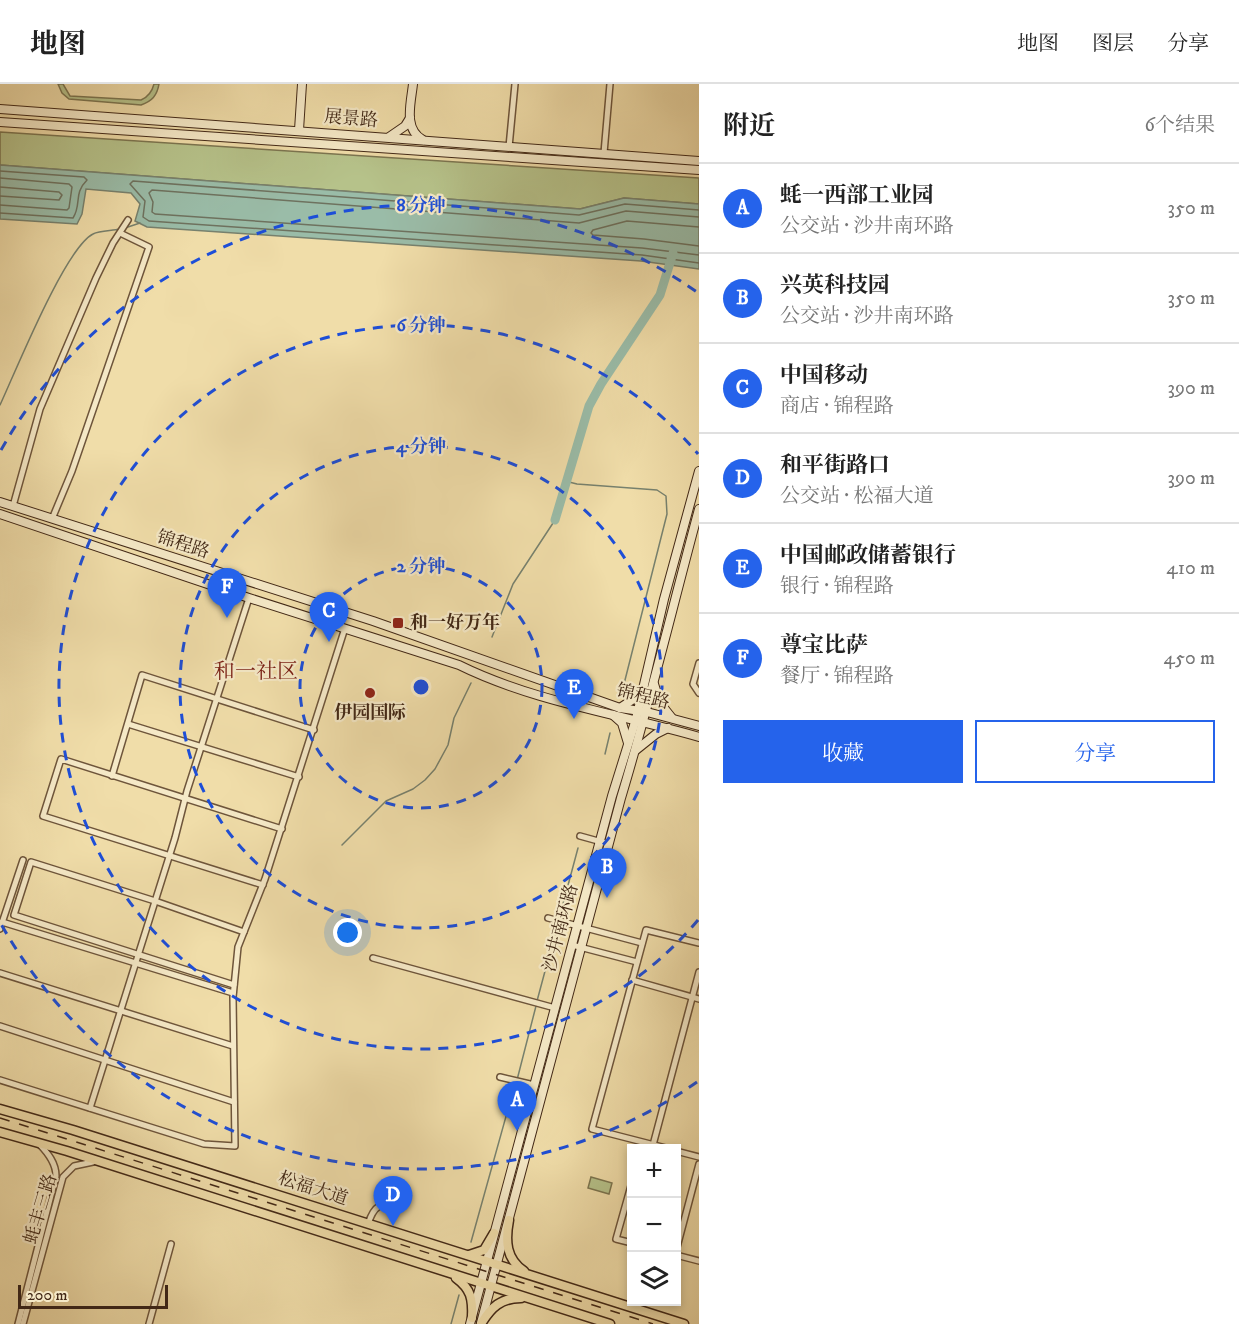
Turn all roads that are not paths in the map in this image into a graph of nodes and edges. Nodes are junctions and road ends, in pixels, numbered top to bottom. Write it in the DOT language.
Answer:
graph roads {
  1 [pos="302,84"];
  2 [pos="413,84"];
  3 [pos="515,84"];
  4 [pos="610,84"];
  5 [pos="0,102"];
  6 [pos="0,109"];
  7 [pos="17,110"];
  8 [pos="410,118"];
  9 [pos="0,122"];
  10 [pos="299,130"];
  11 [pos="389,137"];
  12 [pos="423,140"];
  13 [pos="509,147"];
  14 [pos="604,153"];
  15 [pos="699,160"];
  16 [pos="699,170"];
  17 [pos="128,220"];
  18 [pos="120,233"];
  19 [pos="699,471"];
  20 [pos="0,502"];
  21 [pos="13,506"];
  22 [pos="699,509"];
  23 [pos="0,514"];
  24 [pos="52,519"];
  25 [pos="245,580"];
  26 [pos="244,597"];
  27 [pos="345,628"];
  28 [pos="699,663"];
  29 [pos="654,684"];
  30 [pos="699,693"];
  31 [pos="642,694"];
  32 [pos="216,699"];
  33 [pos="620,708"];
  34 [pos="647,712"];
  35 [pos="612,714"];
  36 [pos="639,717"];
  37 [pos="673,719"];
  38 [pos="128,724"];
  39 [pos="699,726"];
  40 [pos="669,728"];
  41 [pos="314,730"];
  42 [pos="699,737"];
  43 [pos="628,744"];
  44 [pos="201,746"];
  45 [pos="635,751"];
  46 [pos="112,776"];
  47 [pos="299,777"];
  48 [pos="185,798"];
  49 [pos="282,829"];
  50 [pos="580,836"];
  51 [pos="600,841"];
  52 [pos="609,844"];
  53 [pos="170,855"];
  54 [pos="23,860"];
  55 [pos="263,885"];
  56 [pos="155,901"];
  57 [pos="548,918"];
  58 [pos="2,922"];
  59 [pos="577,925"];
  60 [pos="587,928"];
  61 [pos="0,929"];
  62 [pos="244,932"];
  63 [pos="642,943"];
  64 [pos="699,943"];
  65 [pos="572,945"];
  66 [pos="581,947"];
  67 [pos="137,955"];
  68 [pos="373,958"];
  69 [pos="637,962"];
  70 [pos="135,963"];
  71 [pos="699,972"];
  72 [pos="0,973"];
  73 [pos="632,980"];
  74 [pos="234,985"];
  75 [pos="233,993"];
  76 [pos="696,998"];
  77 [pos="555,1008"];
  78 [pos="120,1011"];
  79 [pos="0,1026"];
  80 [pos="233,1046"];
  81 [pos="104,1059"];
  82 [pos="500,1077"];
  83 [pos="0,1080"];
  84 [pos="534,1085"];
  85 [pos="234,1102"];
  86 [pos="90,1108"];
  87 [pos="0,1109"];
  88 [pos="0,1132"];
  89 [pos="38,1142"];
  90 [pos="638,1144"];
  91 [pos="653,1144"];
  92 [pos="681,1152"];
  93 [pos="699,1157"];
  94 [pos="100,1161"];
  95 [pos="699,1164"];
  96 [pos="403,1196"];
  97 [pos="627,1200"];
  98 [pos="509,1221"];
  99 [pos="368,1224"];
  100 [pos="494,1233"];
  101 [pos="627,1242"];
  102 [pos="171,1244"];
  103 [pos="676,1252"];
  104 [pos="459,1253"];
  105 [pos="681,1255"];
  106 [pos="699,1261"];
  107 [pos="487,1262"];
  108 [pos="497,1265"];
  109 [pos="445,1272"];
  110 [pos="535,1277"];
  111 [pos="481,1283"];
  112 [pos="491,1287"];
  113 [pos="527,1298"];
  114 [pos="471,1321"];
  115 [pos="21,1324"];
  116 [pos="149,1324"];
  117 [pos="481,1324"];
  118 [pos="610,1324"];
  119 [pos="684,1324"];
  1 -- 10 [label="main road"];
  2 -- 8 [label="main road"];
  3 -- 13 [label="street"];
  4 -- 14 [label="street"];
  5 -- 7 [label="main road"];
  6 -- 7 [label="main road, 展景路"];
  7 -- 10 [label="main road, 展景路"];
  8 -- 11 [label="main road"];
  8 -- 12 [label="main road"];
  9 -- 16 [label="main road, 展景路"];
  10 -- 11 [label="main road, 展景路"];
  11 -- 12 [label="main road, 展景路"];
  12 -- 13 [label="main road, 展景路"];
  13 -- 14 [label="main road, 展景路"];
  14 -- 15 [label="main road, 展景路"];
  17 -- 18 [label="street"];
  18 -- 21 [label="street"];
  18 -- 24 [label="street"];
  19 -- 31 [label="main road, 沙井南环路"];
  20 -- 21 [label="main road, 锦程路"];
  21 -- 24 [label="main road, 锦程路"];
  22 -- 29 [label="main road, 沙井南环路"];
  23 -- 26 [label="main road, 锦程路"];
  24 -- 25 [label="main road, 锦程路"];
  25 -- 26 [label="main road"];
  25 -- 33 [label="main road, 锦程路"];
  26 -- 27 [label="main road, 锦程路"];
  26 -- 32 [label="street"];
  27 -- 35 [label="main road, 锦程路"];
  27 -- 41 [label="street"];
  28 -- 30 [label="street"];
  29 -- 34 [label="main road, 沙井南环路"];
  29 -- 37 [label="main road"];
  31 -- 33 [label="main road"];
  31 -- 36 [label="main road, 沙井南环路"];
  32 -- 38 [label="street"];
  32 -- 41 [label="street"];
  32 -- 44 [label="street"];
  33 -- 36 [label="main road, 锦程路"];
  34 -- 36 [label="main road, 沙井南环路"];
  34 -- 37 [label="main road, 锦程路"];
  35 -- 36 [label="main road, 锦程路"];
  35 -- 43 [label="main road"];
  36 -- 40 [label="main road, 锦程路"];
  36 -- 43 [label="main road, 沙井南环路"];
  36 -- 45 [label="main road, 沙井南环路"];
  37 -- 39 [label="main road, 锦程路"];
  38 -- 44 [label="street"];
  38 -- 46 [label="street"];
  40 -- 42 [label="main road, 锦程路"];
  40 -- 45 [label="main road"];
  41 -- 47 [label="street"];
  43 -- 51 [label="main road, 沙井南环路"];
  44 -- 47 [label="street"];
  44 -- 48 [label="street"];
  45 -- 52 [label="main road, 沙井南环路"];
  46 -- 48 [label="street"];
  46 -- 53 [label="street"];
  47 -- 49 [label="street"];
  48 -- 49 [label="street"];
  48 -- 53 [label="street"];
  49 -- 55 [label="street"];
  50 -- 51 [label="street"];
  51 -- 52 [label="street"];
  51 -- 59 [label="main road, 沙井南环路"];
  52 -- 60 [label="main road, 沙井南环路"];
  53 -- 55 [label="street"];
  53 -- 56 [label="street"];
  54 -- 58 [label="street"];
  55 -- 62 [label="street"];
  56 -- 62 [label="street"];
  56 -- 67 [label="street"];
  56 -- 67 [label="street"];
  57 -- 59 [label="street"];
  58 -- 61 [label="street"];
  58 -- 70 [label="street"];
  59 -- 60 [label="street"];
  59 -- 65 [label="main road, 沙井南环路"];
  60 -- 63 [label="street"];
  60 -- 66 [label="main road, 沙井南环路"];
  62 -- 74 [label="street"];
  63 -- 64 [label="street"];
  63 -- 69 [label="street"];
  65 -- 66 [label="street"];
  65 -- 77 [label="main road, 沙井南环路"];
  66 -- 69 [label="street"];
  66 -- 98 [label="main road, 沙井南环路"];
  67 -- 70 [label="street"];
  67 -- 74 [label="street"];
  68 -- 77 [label="street"];
  69 -- 73 [label="street"];
  70 -- 75 [label="street"];
  70 -- 78 [label="street"];
  71 -- 76 [label="street"];
  72 -- 78 [label="street"];
  73 -- 76 [label="street"];
  73 -- 90 [label="street"];
  74 -- 75 [label="street"];
  75 -- 80 [label="street"];
  76 -- 91 [label="street"];
  77 -- 84 [label="main road, 沙井南环路"];
  78 -- 80 [label="street"];
  78 -- 81 [label="street"];
  79 -- 81 [label="street"];
  80 -- 85 [label="street"];
  81 -- 85 [label="street"];
  81 -- 86 [label="street"];
  82 -- 84 [label="street"];
  83 -- 86 [label="street"];
  84 -- 100 [label="main road, 沙井南环路"];
  85 -- 86 [label="street"];
  87 -- 99 [label="main road, 松福大道"];
  88 -- 89 [label="main road"];
  89 -- 94 [label="main road"];
  89 -- 115 [label="street, 蚝丰三路"];
  92 -- 93 [label="street"];
  94 -- 109 [label="main road"];
  94 -- 115 [label="street, 蚝丰三路"];
  95 -- 103 [label="street"];
  96 -- 99 [label="street"];
  97 -- 101 [label="street"];
  98 -- 108 [label="main road, 沙井南环路"];
  98 -- 110 [label="main road"];
  99 -- 104 [label="main road, 松福大道"];
  100 -- 104 [label="main road"];
  100 -- 107 [label="main road, 沙井南环路"];
  102 -- 116 [label="street"];
  104 -- 107 [label="main road, 松福大道"];
  105 -- 106 [label="street"];
  107 -- 108 [label="main road, 松福大道"];
  107 -- 111 [label="main road, 沙井南环路"];
  108 -- 110 [label="main road, 松福大道"];
  108 -- 112 [label="main road, 沙井南环路"];
  109 -- 111 [label="main road"];
  109 -- 114 [label="main road"];
  110 -- 119 [label="main road, 松福大道"];
  111 -- 112 [label="main road"];
  111 -- 114 [label="main road, 沙井南环路"];
  112 -- 113 [label="main road"];
  112 -- 117 [label="main road, 沙井南环路"];
  113 -- 117 [label="main road"];
  113 -- 118 [label="main road"];
}
